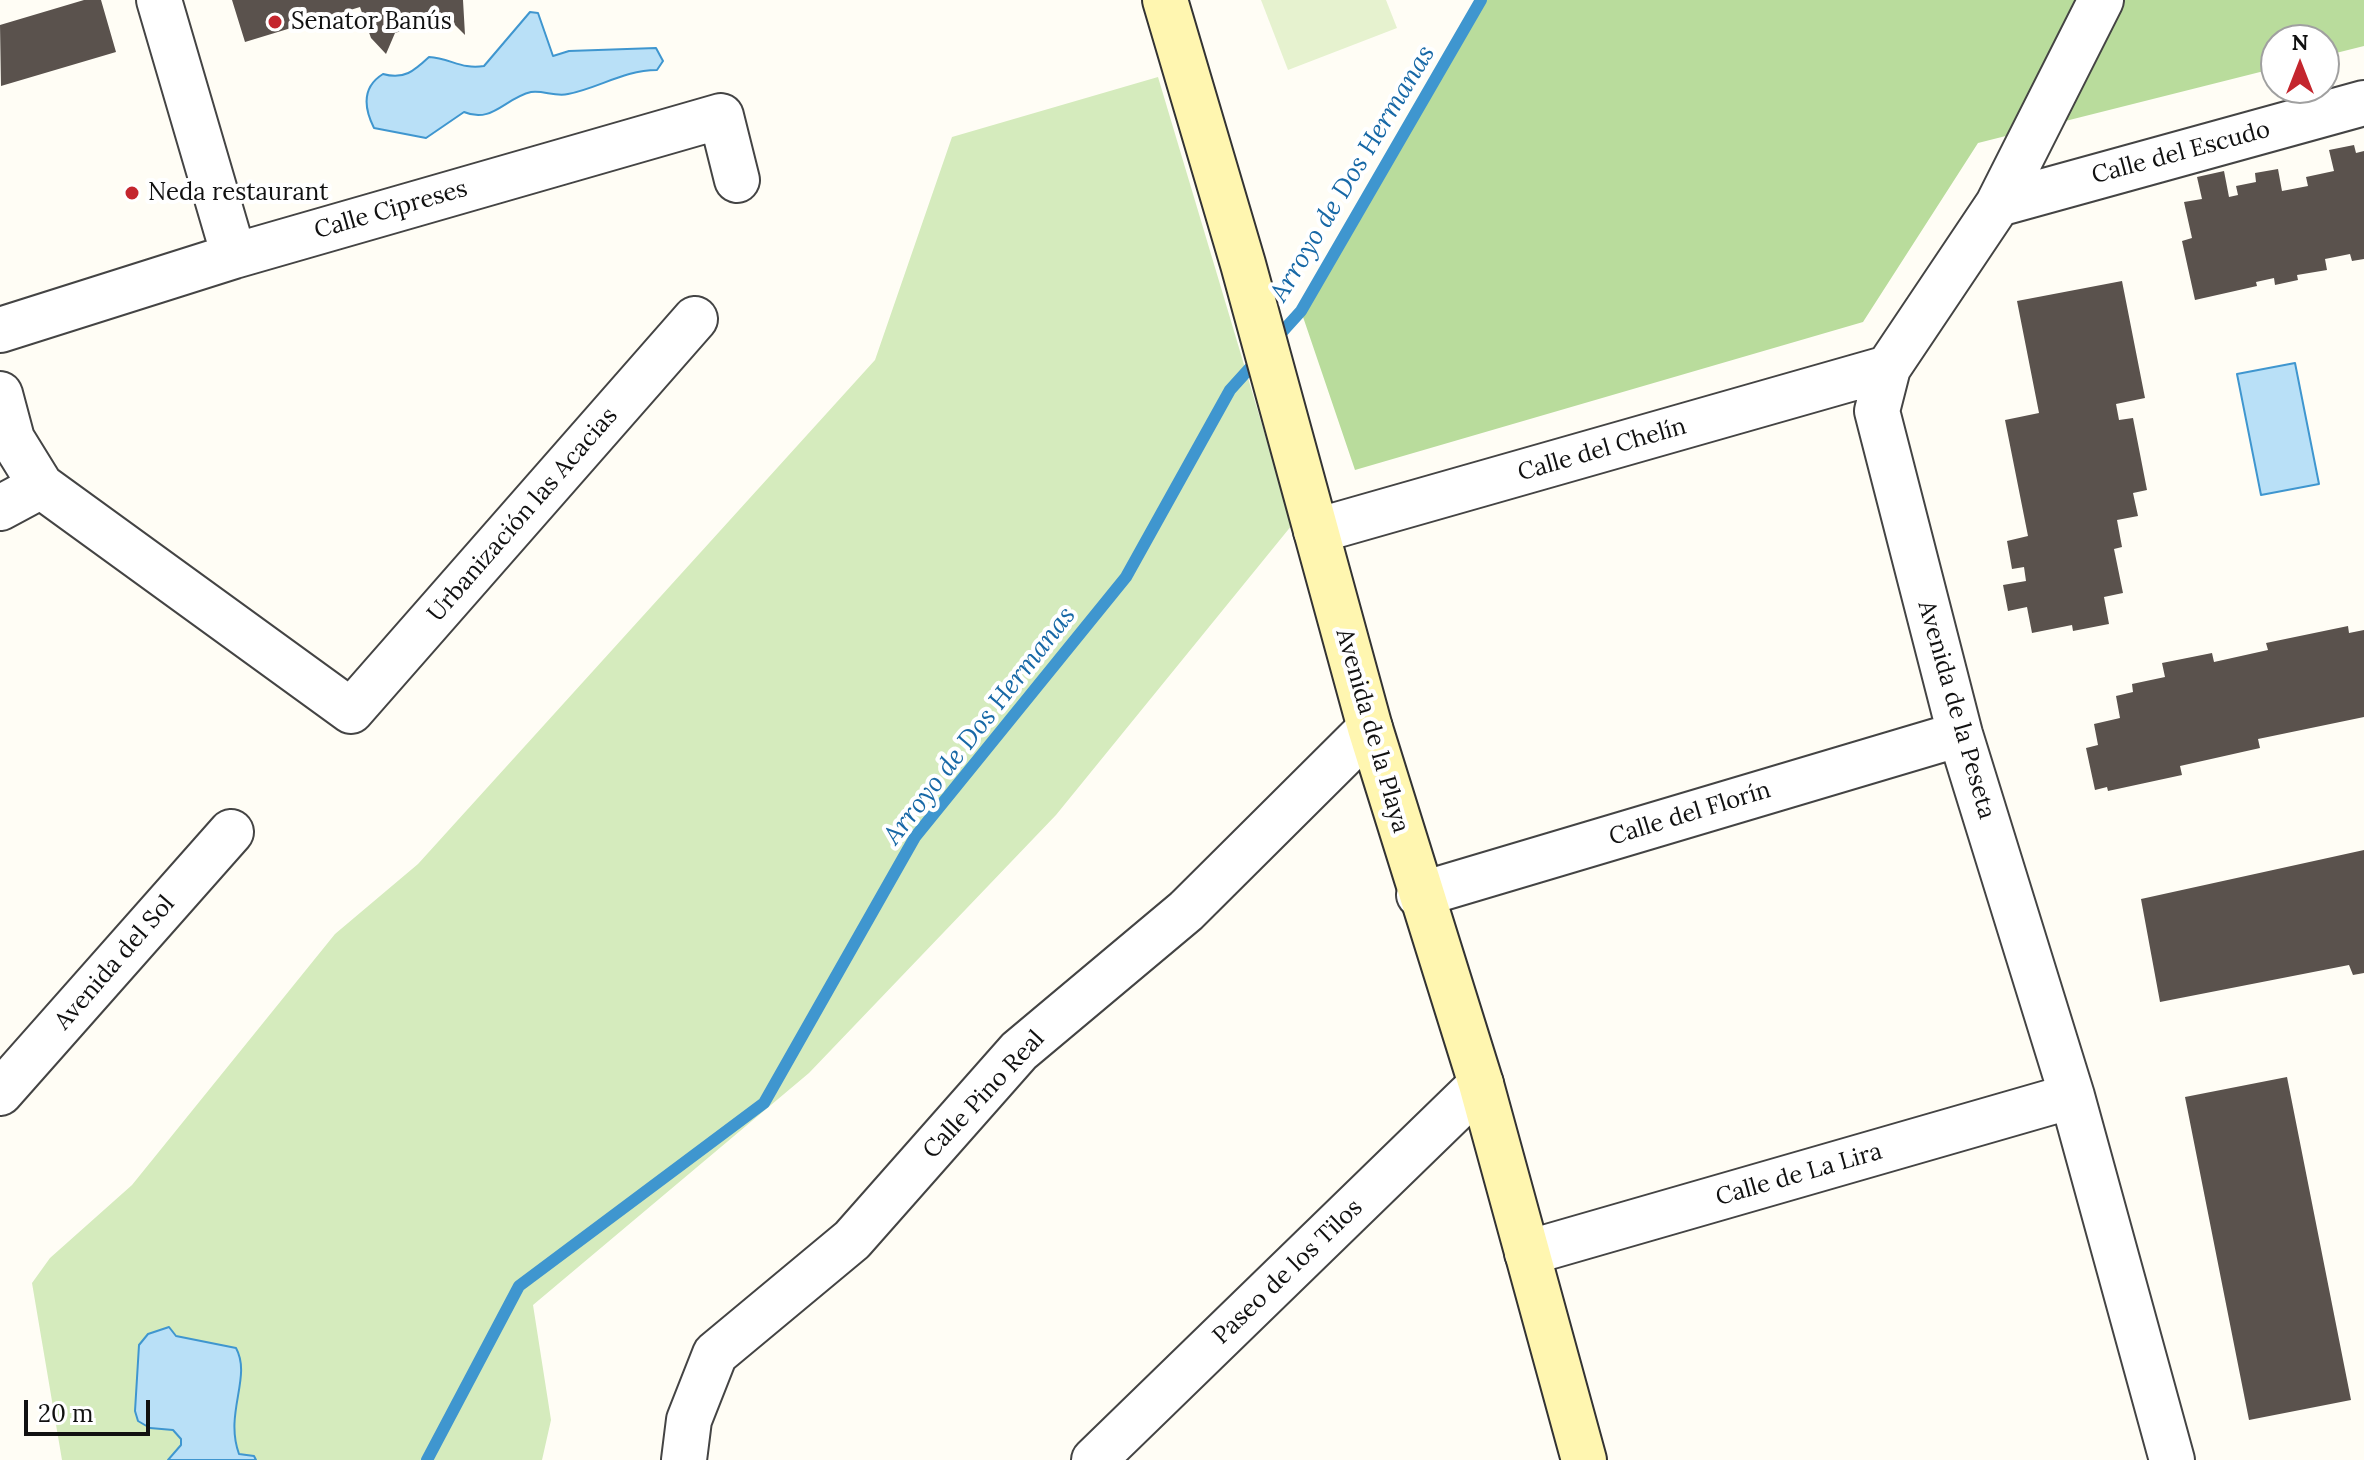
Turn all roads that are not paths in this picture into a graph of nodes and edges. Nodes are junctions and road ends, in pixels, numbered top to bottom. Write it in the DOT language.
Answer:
graph roads {
  1 [pos="159,0"];
  2 [pos="1165,0"];
  3 [pos="2101,0"];
  4 [pos="2364,103"];
  5 [pos="737,180"];
  6 [pos="1998,204"];
  7 [pos="234,256"];
  8 [pos="695,319"];
  9 [pos="0,330"];
  10 [pos="1888,368"];
  11 [pos="0,394"];
  12 [pos="41,486"];
  13 [pos="0,508"];
  14 [pos="1316,531"];
  15 [pos="1370,728"];
  16 [pos="1960,734"];
  17 [pos="231,832"];
  18 [pos="1419,895"];
  19 [pos="1481,1084"];
  20 [pos="0,1093"];
  21 [pos="2072,1096"];
  22 [pos="1527,1253"];
  23 [pos="684,1460"];
  24 [pos="1094,1460"];
  25 [pos="1584,1460"];
  26 [pos="2172,1460"];
  1 -- 7 [label="street"];
  2 -- 14 [label="street, Avenida de la Playa"];
  3 -- 6 [label="street, Avenida de la Peseta"];
  4 -- 6 [label="street, Calle del Escudo"];
  5 -- 7 [label="street, Calle Cipreses"];
  6 -- 10 [label="street, Avenida de la Peseta"];
  7 -- 9 [label="street, Calle Cipreses"];
  8 -- 12 [label="street, Urbanización las Acacias"];
  10 -- 14 [label="street, Calle del Chelín"];
  10 -- 16 [label="street, Avenida de la Peseta"];
  11 -- 12 [label="street"];
  12 -- 13 [label="street"];
  14 -- 15 [label="street, Avenida de la Playa"];
  15 -- 18 [label="street, Avenida de la Playa"];
  15 -- 23 [label="street, Calle Pino Real"];
  16 -- 18 [label="street, Calle del Florín"];
  16 -- 21 [label="street, Avenida de la Peseta"];
  17 -- 20 [label="street, Avenida del Sol"];
  18 -- 19 [label="street, Avenida de la Playa"];
  19 -- 22 [label="street, Avenida de la Playa"];
  19 -- 24 [label="street, Paseo de los Tilos"];
  21 -- 22 [label="street, Calle de La Lira"];
  21 -- 26 [label="street, Avenida de la Peseta"];
  22 -- 25 [label="street, Avenida de la Playa"];
}
